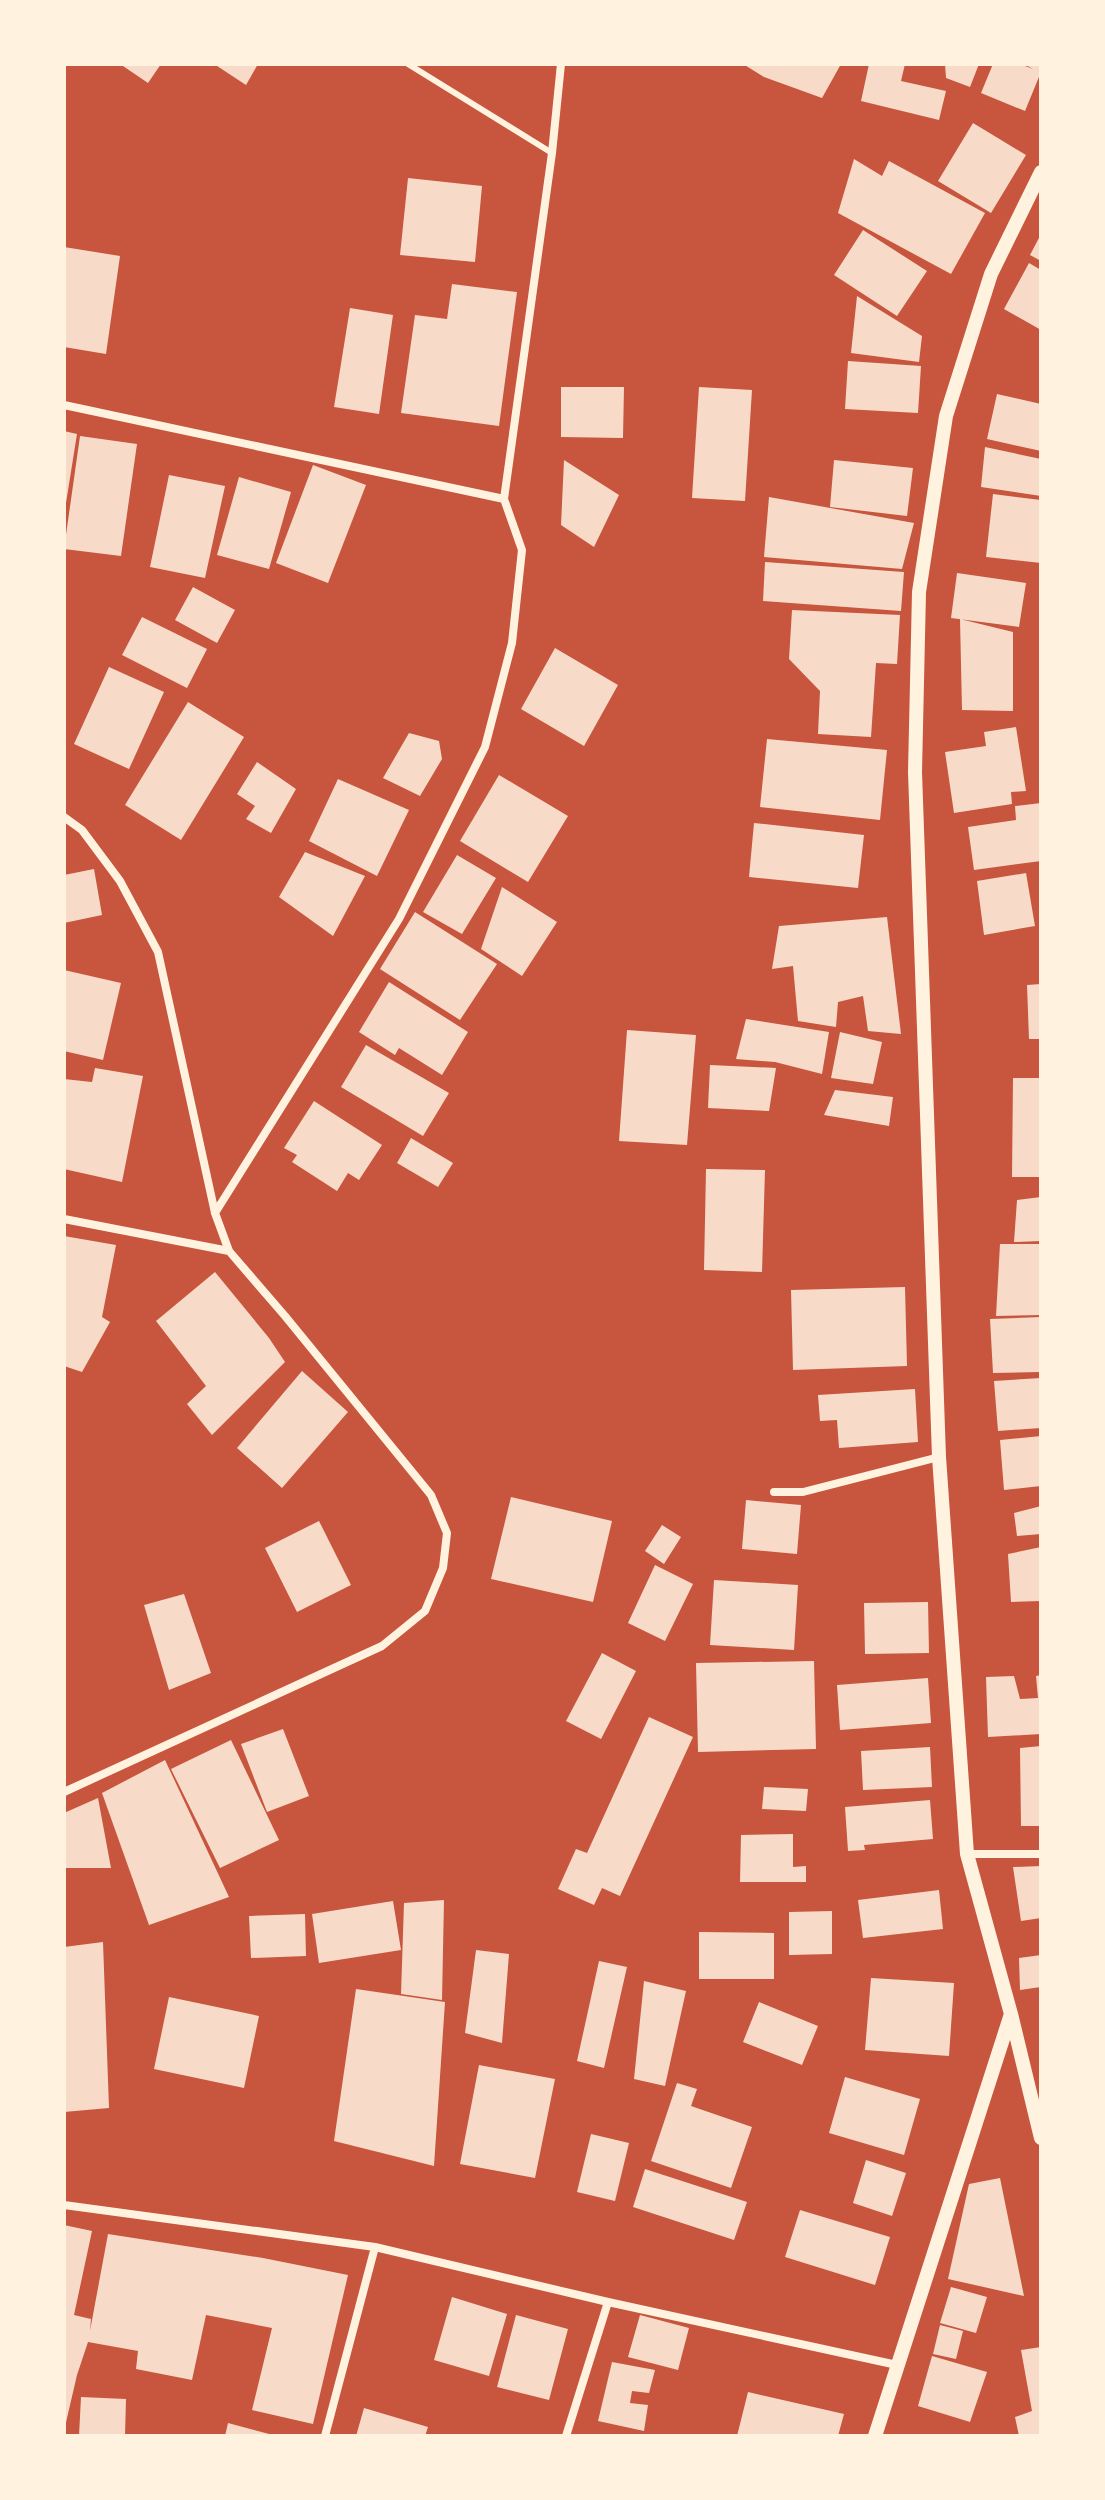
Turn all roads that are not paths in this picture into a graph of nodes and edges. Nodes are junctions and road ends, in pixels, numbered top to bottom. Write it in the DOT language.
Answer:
graph roads {
  1 [pos="408,64"];
  2 [pos="561,64"];
  3 [pos="552,153"];
  4 [pos="1041,172"];
  5 [pos="64,405"];
  6 [pos="504,499"];
  7 [pos="64,817"];
  8 [pos="215,1213"];
  9 [pos="64,1219"];
  10 [pos="229,1251"];
  11 [pos="939,1457"];
  12 [pos="774,1492"];
  13 [pos="64,1792"];
  14 [pos="967,1854"];
  15 [pos="1041,1854"];
  16 [pos="1011,2014"];
  17 [pos="1041,2138"];
  18 [pos="64,2205"];
  19 [pos="375,2247"];
  20 [pos="608,2302"];
  21 [pos="897,2365"];
  22 [pos="325,2436"];
  23 [pos="566,2436"];
  24 [pos="875,2436"];
  1 -- 3 [label="lane"];
  2 -- 3 [label="street"];
  3 -- 6 [label="street"];
  4 -- 11 [label="street"];
  5 -- 6 [label="street"];
  6 -- 8 [label="street"];
  7 -- 8 [label="street"];
  8 -- 10 [label="street"];
  9 -- 10 [label="street"];
  10 -- 13 [label="street"];
  11 -- 12 [label="street"];
  11 -- 14 [label="street"];
  14 -- 15 [label="street"];
  14 -- 16 [label="street"];
  16 -- 17 [label="street"];
  16 -- 21 [label="street"];
  18 -- 19 [label="street"];
  19 -- 20 [label="street"];
  19 -- 22 [label="street"];
  20 -- 21 [label="street"];
  20 -- 23 [label="street"];
  21 -- 24 [label="street"];
}
